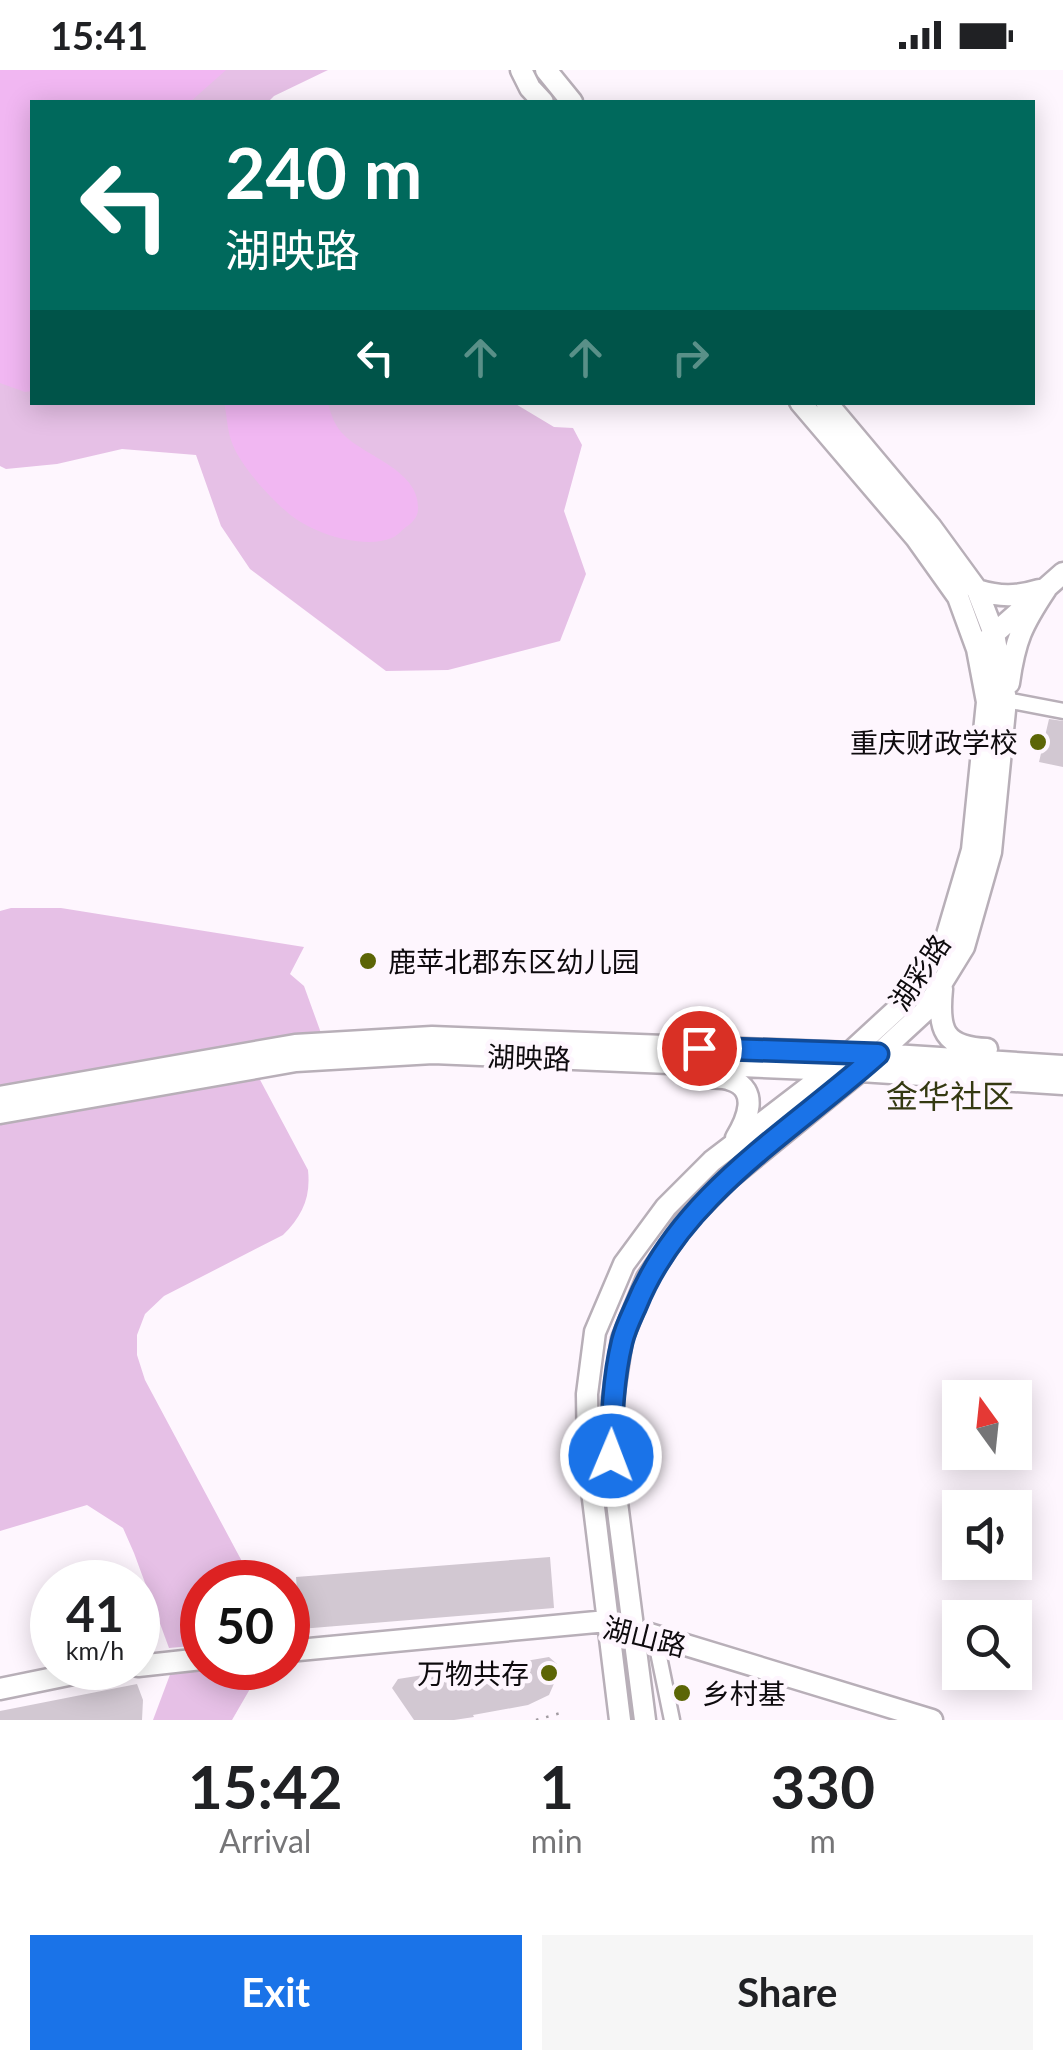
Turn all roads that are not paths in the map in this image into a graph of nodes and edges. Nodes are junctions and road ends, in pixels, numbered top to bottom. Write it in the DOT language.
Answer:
graph roads {
  1 [pos="521,70"];
  2 [pos="546,70"];
  3 [pos="541,100"];
  4 [pos="570,100"];
  5 [pos="803,405"];
  6 [pos="829,405"];
  7 [pos="1063,574"];
  8 [pos="1046,588"];
  9 [pos="977,590"];
  10 [pos="994,634"];
  11 [pos="977,649"];
  12 [pos="1006,700"];
  13 [pos="1063,711"];
  14 [pos="943,982"];
  15 [pos="878,1054"];
  16 [pos="650,1062"];
  17 [pos="856,1062"];
  18 [pos="1054,1065"];
  19 [pos="831,1070"];
  20 [pos="1063,1084"];
  21 [pos="0,1097"];
  22 [pos="0,1113"];
  23 [pos="732,1146"];
  24 [pos="606,1621"];
  25 [pos="633,1629"];
  26 [pos="667,1645"];
  27 [pos="310,1649"];
  28 [pos="639,1677"];
  29 [pos="30,1683"];
  30 [pos="0,1689"];
  31 [pos="620,1720"];
  32 [pos="644,1720"];
  33 [pos="672,1720"];
  34 [pos="932,1720"];
  1 -- 3 [label="main road"];
  2 -- 4 [label="main road"];
  5 -- 11 [label="main road, 湖彩路"];
  6 -- 9 [label="main road, 湖彩路"];
  7 -- 8 [label="main road"];
  8 -- 9 [label="main road"];
  8 -- 10 [label="main road"];
  8 -- 12 [label="main road"];
  9 -- 10 [label="main road, 湖彩路"];
  10 -- 11 [label="main road"];
  10 -- 12 [label="main road, 湖彩路"];
  11 -- 17 [label="main road, 湖彩路"];
  12 -- 13 [label="street"];
  12 -- 14 [label="main road, 湖彩路"];
  14 -- 15 [label="main road, 湖彩路"];
  14 -- 18 [label="main road"];
  15 -- 17 [label="main road, 湖映路"];
  15 -- 18 [label="main road, 湖映路"];
  16 -- 19 [label="main road, 湖映路"];
  16 -- 22 [label="main road, 湖映路"];
  16 -- 23 [label="main road"];
  17 -- 19 [label="main road, 湖彩路"];
  17 -- 20 [label="main road, 湖映路"];
  17 -- 21 [label="main road, 湖映路"];
  17 -- 25 [label="main road, 湖彩路"];
  19 -- 23 [label="main road, 湖彩路"];
  23 -- 24 [label="main road, 湖彩路"];
  24 -- 25 [label="main road, 湖山路"];
  24 -- 27 [label="main road, 湖山路"];
  24 -- 31 [label="main road, 湖彩路"];
  25 -- 26 [label="main road, 湖山路"];
  25 -- 28 [label="main road, 湖彩路"];
  26 -- 28 [label="main road"];
  26 -- 33 [label="street"];
  26 -- 34 [label="main road, 湖山路"];
  28 -- 32 [label="main road, 湖彩路"];
  29 -- 30 [label="main road"];
}
